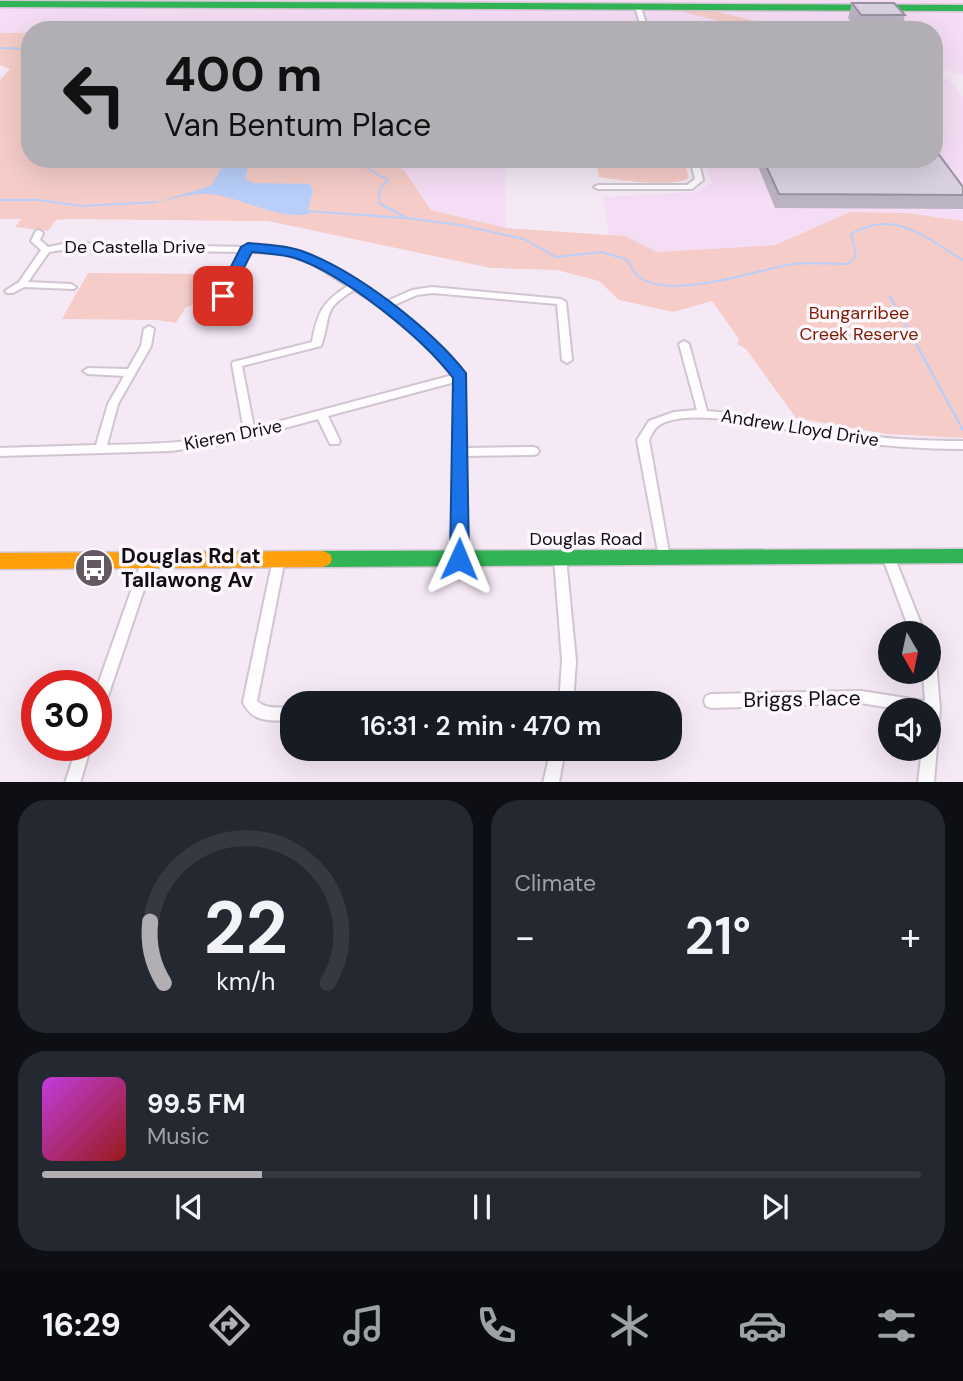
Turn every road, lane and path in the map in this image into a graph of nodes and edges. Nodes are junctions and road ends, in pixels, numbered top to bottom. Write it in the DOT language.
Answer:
graph roads {
  1 [pos="106,2"];
  2 [pos="503,3"];
  3 [pos="702,3"];
  4 [pos="0,4"];
  5 [pos="886,5"];
  6 [pos="638,7"];
  7 [pos="963,7"];
  8 [pos="642,21"];
  9 [pos="899,21"];
  10 [pos="696,168"];
  11 [pos="598,187"];
  12 [pos="39,233"];
  13 [pos="248,247"];
  14 [pos="46,250"];
  15 [pos="22,284"];
  16 [pos="354,286"];
  17 [pos="71,287"];
  18 [pos="10,291"];
  19 [pos="223,296"];
  20 [pos="386,305"];
  21 [pos="149,329"];
  22 [pos="684,344"];
  23 [pos="567,360"];
  24 [pos="88,371"];
  25 [pos="131,373"];
  26 [pos="460,377"];
  27 [pos="703,414"];
  28 [pos="322,415"];
  29 [pos="250,435"];
  30 [pos="334,441"];
  31 [pos="963,445"];
  32 [pos="100,449"];
  33 [pos="0,452"];
  34 [pos="461,452"];
  35 [pos="533,452"];
  36 [pos="888,556"];
  37 [pos="963,556"];
  38 [pos="560,558"];
  39 [pos="664,558"];
  40 [pos="279,559"];
  41 [pos="459,559"];
  42 [pos="148,560"];
  43 [pos="1,563"];
  44 [pos="913,621"];
  45 [pos="110,670"];
  46 [pos="567,691"];
  47 [pos="878,700"];
  48 [pos="711,701"];
  49 [pos="280,713"];
  50 [pos="80,761"];
  51 [pos="555,761"];
  52 [pos="928,761"];
  53 [pos="72,782"];
  54 [pos="551,782"];
  55 [pos="926,782"];
  1 -- 2 [label="street"];
  1 -- 4 [label="street"];
  2 -- 6 [label="street"];
  3 -- 5 [label="street"];
  3 -- 6 [label="street"];
  5 -- 7 [label="street"];
  5 -- 9 [label="street"];
  6 -- 8 [label="street"];
  10 -- 11 [label="street"];
  12 -- 14 [label="street"];
  13 -- 14 [label="street, De Castella Drive"];
  13 -- 16 [label="street, De Castella Drive"];
  13 -- 19 [label="street"];
  14 -- 15 [label="street"];
  15 -- 17 [label="street"];
  15 -- 18 [label="street"];
  16 -- 20 [label="street, De Castella Drive"];
  16 -- 29 [label="street"];
  20 -- 23 [label="street"];
  20 -- 26 [label="street, De Castella Drive"];
  21 -- 25 [label="street"];
  22 -- 27 [label="street"];
  24 -- 25 [label="street"];
  25 -- 32 [label="street"];
  26 -- 28 [label="street, Kieren Drive"];
  26 -- 34 [label="street"];
  27 -- 31 [label="street, Andrew Lloyd Drive"];
  27 -- 39 [label="street, Andrew Lloyd Drive"];
  28 -- 29 [label="street, Kieren Drive"];
  28 -- 30 [label="street"];
  29 -- 32 [label="street, Kieren Drive"];
  32 -- 33 [label="street, Kieren Drive"];
  34 -- 35 [label="street"];
  34 -- 41 [label="street"];
  36 -- 37 [label="street, Douglas Road"];
  36 -- 39 [label="street, Douglas Road"];
  36 -- 44 [label="street"];
  38 -- 39 [label="street, Douglas Road"];
  38 -- 41 [label="street, Douglas Road"];
  38 -- 46 [label="street"];
  40 -- 41 [label="street, Douglas Road"];
  40 -- 42 [label="street, Douglas Road"];
  40 -- 49 [label="street"];
  42 -- 43 [label="street, Douglas Road"];
  42 -- 45 [label="street"];
  47 -- 48 [label="street, Briggs Place"];
  50 -- 53 [label="street"];
  51 -- 54 [label="street"];
  52 -- 55 [label="street"];
}
